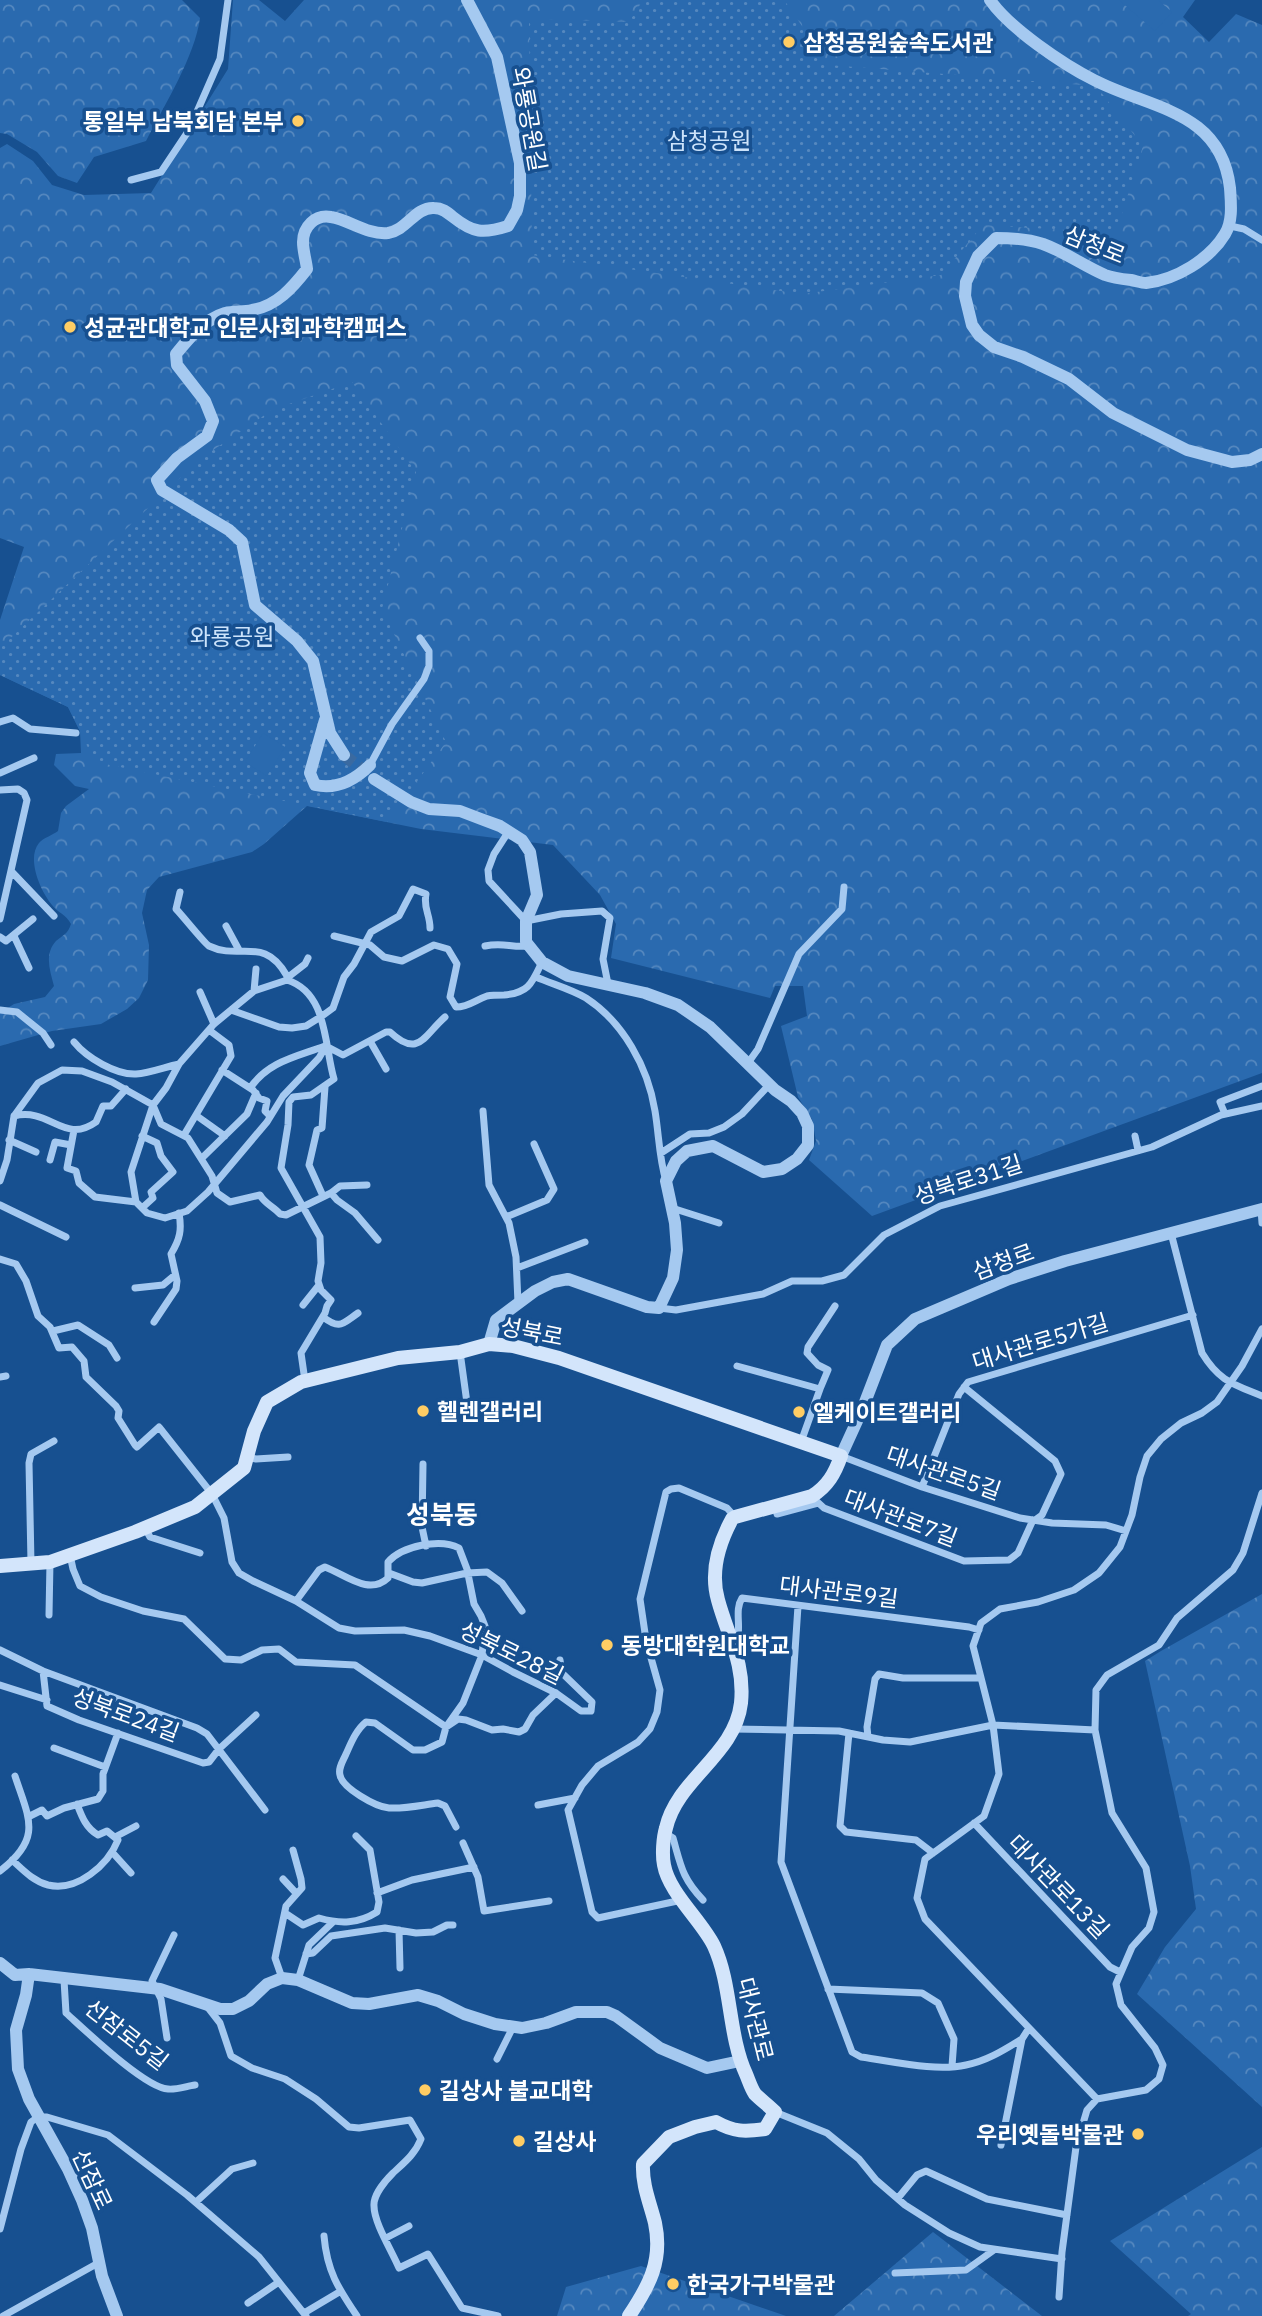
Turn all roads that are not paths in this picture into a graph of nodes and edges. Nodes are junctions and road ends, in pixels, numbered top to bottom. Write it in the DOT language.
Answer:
graph roads {
  1 [pos="228,0"];
  2 [pos="467,0"];
  3 [pos="990,0"];
  4 [pos="131,180"];
  5 [pos="1230,226"];
  6 [pos="1262,240"];
  7 [pos="1262,454"];
  8 [pos="420,638"];
  9 [pos="326,716"];
  10 [pos="0,722"];
  11 [pos="76,733"];
  12 [pos="344,755"];
  13 [pos="34,758"];
  14 [pos="370,765"];
  15 [pos="0,773"];
  16 [pos="374,779"];
  17 [pos="0,790"];
  18 [pos="509,831"];
  19 [pos="12,873"];
  20 [pos="844,887"];
  21 [pos="180,892"];
  22 [pos="54,916"];
  23 [pos="0,919"];
  24 [pos="33,919"];
  25 [pos="526,921"];
  26 [pos="226,926"];
  27 [pos="430,928"];
  28 [pos="14,936"];
  29 [pos="334,936"];
  30 [pos="0,937"];
  31 [pos="365,944"];
  32 [pos="485,946"];
  33 [pos="529,946"];
  34 [pos="239,950"];
  35 [pos="308,958"];
  36 [pos="542,962"];
  37 [pos="29,968"];
  38 [pos="256,969"];
  39 [pos="536,976"];
  40 [pos="287,978"];
  41 [pos="608,984"];
  42 [pos="254,991"];
  43 [pos="200,992"];
  44 [pos="0,1010"];
  45 [pos="231,1010"];
  46 [pos="321,1016"];
  47 [pos="445,1017"];
  48 [pos="212,1027"];
  49 [pos="370,1041"];
  50 [pos="74,1042"];
  51 [pos="51,1045"];
  52 [pos="326,1046"];
  53 [pos="748,1063"];
  54 [pos="179,1064"];
  55 [pos="386,1069"];
  56 [pos="222,1070"];
  57 [pos="769,1085"];
  58 [pos="1262,1086"];
  59 [pos="325,1087"];
  60 [pos="126,1089"];
  61 [pos="253,1091"];
  62 [pos="153,1105"];
  63 [pos="1262,1106"];
  64 [pos="483,1111"];
  65 [pos="1226,1114"];
  66 [pos="197,1115"];
  67 [pos="14,1116"];
  68 [pos="270,1116"];
  69 [pos="74,1130"];
  70 [pos="184,1135"];
  71 [pos="142,1136"];
  72 [pos="225,1136"];
  73 [pos="1135,1136"];
  74 [pos="9,1140"];
  75 [pos="534,1144"];
  76 [pos="71,1145"];
  77 [pos="1138,1150"];
  78 [pos="36,1152"];
  79 [pos="661,1153"];
  80 [pos="202,1158"];
  81 [pos="50,1160"];
  82 [pos="0,1181"];
  83 [pos="666,1181"];
  84 [pos="214,1185"];
  85 [pos="367,1185"];
  86 [pos="331,1192"];
  87 [pos="323,1196"];
  88 [pos="136,1202"];
  89 [pos="0,1205"];
  90 [pos="304,1205"];
  91 [pos="142,1208"];
  92 [pos="672,1208"];
  93 [pos="1261,1209"];
  94 [pos="179,1213"];
  95 [pos="506,1217"];
  96 [pos="719,1223"];
  97 [pos="1262,1223"];
  98 [pos="1171,1233"];
  99 [pos="66,1237"];
  100 [pos="378,1240"];
  101 [pos="585,1242"];
  102 [pos="0,1259"];
  103 [pos="517,1268"];
  104 [pos="175,1275"];
  105 [pos="319,1285"];
  106 [pos="135,1287"];
  107 [pos="518,1304"];
  108 [pos="303,1305"];
  109 [pos="835,1306"];
  110 [pos="659,1308"];
  111 [pos="358,1313"];
  112 [pos="1193,1315"];
  113 [pos="323,1317"];
  114 [pos="154,1322"];
  115 [pos="1262,1329"];
  116 [pos="52,1331"];
  117 [pos="489,1344"];
  118 [pos="460,1352"];
  119 [pos="117,1358"];
  120 [pos="737,1366"];
  121 [pos="305,1381"];
  122 [pos="1230,1383"];
  123 [pos="964,1387"];
  124 [pos="820,1390"];
  125 [pos="1262,1396"];
  126 [pos="467,1403"];
  127 [pos="54,1441"];
  128 [pos="801,1442"];
  129 [pos="841,1456"];
  130 [pos="247,1457"];
  131 [pos="288,1457"];
  132 [pos="423,1464"];
  133 [pos="922,1486"];
  134 [pos="212,1493"];
  135 [pos="1262,1493"];
  136 [pos="815,1499"];
  137 [pos="777,1514"];
  138 [pos="735,1517"];
  139 [pos="1034,1520"];
  140 [pos="145,1528"];
  141 [pos="1126,1531"];
  142 [pos="426,1546"];
  143 [pos="200,1553"];
  144 [pos="70,1554"];
  145 [pos="50,1562"];
  146 [pos="30,1563"];
  147 [pos="0,1566"];
  148 [pos="389,1573"];
  149 [pos="467,1573"];
  150 [pos="296,1601"];
  151 [pos="798,1606"];
  152 [pos="522,1611"];
  153 [pos="50,1615"];
  154 [pos="979,1630"];
  155 [pos="734,1645"];
  156 [pos="0,1650"];
  157 [pos="482,1655"];
  158 [pos="560,1660"];
  159 [pos="43,1671"];
  160 [pos="981,1678"];
  161 [pos="0,1685"];
  162 [pos="556,1693"];
  163 [pos="47,1700"];
  164 [pos="256,1716"];
  165 [pos="993,1725"];
  166 [pos="446,1727"];
  167 [pos="733,1730"];
  168 [pos="789,1730"];
  169 [pos="1095,1730"];
  170 [pos="118,1733"];
  171 [pos="849,1733"];
  172 [pos="868,1737"];
  173 [pos="54,1748"];
  174 [pos="219,1749"];
  175 [pos="106,1767"];
  176 [pos="15,1776"];
  177 [pos="575,1798"];
  178 [pos="77,1804"];
  179 [pos="538,1805"];
  180 [pos="265,1810"];
  181 [pos="28,1817"];
  182 [pos="974,1823"];
  183 [pos="136,1826"];
  184 [pos="456,1827"];
  185 [pos="665,1833"];
  186 [pos="356,1836"];
  187 [pos="115,1837"];
  188 [pos="463,1843"];
  189 [pos="293,1850"];
  190 [pos="112,1852"];
  191 [pos="933,1853"];
  192 [pos="12,1860"];
  193 [pos="474,1867"];
  194 [pos="0,1871"];
  195 [pos="131,1873"];
  196 [pos="283,1880"];
  197 [pos="296,1893"];
  198 [pos="377,1893"];
  199 [pos="682,1900"];
  200 [pos="703,1900"];
  201 [pos="549,1901"];
  202 [pos="285,1913"];
  203 [pos="333,1922"];
  204 [pos="453,1925"];
  205 [pos="399,1930"];
  206 [pos="174,1935"];
  207 [pos="306,1954"];
  208 [pos="0,1963"];
  209 [pos="400,1968"];
  210 [pos="1120,1972"];
  211 [pos="29,1974"];
  212 [pos="282,1978"];
  213 [pos="64,1980"];
  214 [pos="298,1980"];
  215 [pos="155,1989"];
  216 [pos="828,1989"];
  217 [pos="205,2003"];
  218 [pos="513,2026"];
  219 [pos="1029,2028"];
  220 [pos="167,2038"];
  221 [pos="1022,2039"];
  222 [pos="497,2059"];
  223 [pos="740,2061"];
  224 [pos="952,2066"];
  225 [pos="195,2085"];
  226 [pos="1097,2099"];
  227 [pos="775,2112"];
  228 [pos="38,2117"];
  229 [pos="1001,2145"];
  230 [pos="253,2163"];
  231 [pos="898,2198"];
  232 [pos="196,2202"];
  233 [pos="1067,2215"];
  234 [pos="409,2225"];
  235 [pos="0,2229"];
  236 [pos="324,2236"];
  237 [pos="386,2238"];
  238 [pos="994,2250"];
  239 [pos="1062,2259"];
  240 [pos="100,2262"];
  241 [pos="895,2273"];
  242 [pos="279,2282"];
  243 [pos="341,2291"];
  244 [pos="1059,2297"];
  245 [pos="248,2303"];
  246 [pos="469,2313"];
  247 [pos="305,2315"];
  248 [pos="3,2316"];
  249 [pos="117,2316"];
  250 [pos="358,2316"];
  251 [pos="498,2316"];
  252 [pos="629,2316"];
  1 -- 4 [label="street"];
  2 -- 9 [label="street, 와룡공원길"];
  3 -- 5 [label="street"];
  5 -- 6 [label="street"];
  5 -- 7 [label="street, 삼청로"];
  8 -- 14 [label="street"];
  9 -- 12 [label="street"];
  9 -- 14 [label="street, 와룡공원길"];
  10 -- 11 [label="street"];
  13 -- 15 [label="street"];
  16 -- 18 [label="street"];
  17 -- 19 [label="street"];
  18 -- 25 [label="street"];
  18 -- 25 [label="street"];
  19 -- 22 [label="street"];
  19 -- 23 [label="street"];
  20 -- 53 [label="street"];
  21 -- 34 [label="street"];
  24 -- 28 [label="street"];
  25 -- 33 [label="street"];
  25 -- 41 [label="street"];
  26 -- 34 [label="street"];
  27 -- 31 [label="street"];
  28 -- 30 [label="street"];
  28 -- 37 [label="street"];
  29 -- 31 [label="street"];
  31 -- 39 [label="street"];
  31 -- 46 [label="street"];
  32 -- 33 [label="street"];
  33 -- 36 [label="street"];
  34 -- 40 [label="street"];
  35 -- 40 [label="street"];
  36 -- 39 [label="street"];
  36 -- 41 [label="street"];
  38 -- 42 [label="street"];
  39 -- 79 [label="street"];
  40 -- 42 [label="street"];
  40 -- 46 [label="street"];
  41 -- 53 [label="street"];
  42 -- 45 [label="street"];
  43 -- 48 [label="street"];
  44 -- 51 [label="street"];
  45 -- 46 [label="street"];
  45 -- 48 [label="street"];
  46 -- 52 [label="street"];
  47 -- 49 [label="street"];
  48 -- 54 [label="street"];
  48 -- 56 [label="street"];
  49 -- 52 [label="street"];
  49 -- 55 [label="street"];
  50 -- 54 [label="street"];
  52 -- 59 [label="street"];
  52 -- 61 [label="street"];
  52 -- 68 [label="street"];
  53 -- 57 [label="street"];
  54 -- 62 [label="street"];
  56 -- 61 [label="street"];
  56 -- 66 [label="street"];
  57 -- 79 [label="street"];
  57 -- 83 [label="street"];
  58 -- 65 [label="street"];
  59 -- 87 [label="street"];
  59 -- 90 [label="street"];
  60 -- 62 [label="street"];
  60 -- 67 [label="street"];
  60 -- 69 [label="street"];
  61 -- 68 [label="street"];
  61 -- 72 [label="street"];
  62 -- 70 [label="street"];
  62 -- 71 [label="street"];
  63 -- 65 [label="street, 성북로31길"];
  64 -- 95 [label="street"];
  65 -- 77 [label="street, 성북로31길"];
  66 -- 70 [label="street"];
  66 -- 72 [label="street"];
  67 -- 69 [label="street"];
  67 -- 74 [label="street"];
  68 -- 84 [label="street"];
  69 -- 76 [label="street"];
  70 -- 80 [label="street"];
  71 -- 88 [label="street"];
  71 -- 91 [label="street"];
  72 -- 80 [label="street"];
  73 -- 77 [label="street"];
  74 -- 78 [label="street"];
  74 -- 82 [label="street"];
  75 -- 95 [label="street"];
  76 -- 81 [label="street"];
  76 -- 88 [label="street"];
  77 -- 110 [label="street, 성북로31길"];
  79 -- 83 [label="street"];
  80 -- 84 [label="street"];
  83 -- 92 [label="street"];
  84 -- 90 [label="street"];
  84 -- 94 [label="street"];
  85 -- 86 [label="street"];
  86 -- 87 [label="street"];
  86 -- 100 [label="street"];
  87 -- 90 [label="street"];
  88 -- 91 [label="street"];
  89 -- 99 [label="street"];
  90 -- 105 [label="street"];
  91 -- 94 [label="street"];
  92 -- 96 [label="street"];
  92 -- 110 [label="street"];
  93 -- 97 [label="street"];
  93 -- 98 [label="street, 삼청로"];
  94 -- 104 [label="street"];
  95 -- 103 [label="street"];
  98 -- 112 [label="street"];
  98 -- 129 [label="street, 삼청로"];
  101 -- 103 [label="street"];
  102 -- 116 [label="street"];
  103 -- 107 [label="street"];
  104 -- 106 [label="street"];
  104 -- 114 [label="street"];
  105 -- 108 [label="street"];
  105 -- 113 [label="street"];
  107 -- 110 [label="street, 성북로31길"];
  107 -- 117 [label="street, 성북로31길"];
  109 -- 124 [label="street"];
  111 -- 113 [label="street"];
  112 -- 122 [label="street"];
  112 -- 123 [label="street, 대사관로5가길"];
  113 -- 121 [label="street"];
  115 -- 122 [label="street"];
  116 -- 119 [label="street"];
  116 -- 134 [label="street, 성북로28길"];
  117 -- 118 [label="main road, 성북로"];
  117 -- 128 [label="main road, 성북로"];
  118 -- 121 [label="main road, 성북로"];
  118 -- 126 [label="street"];
  120 -- 124 [label="street"];
  121 -- 130 [label="main road, 성북로"];
  122 -- 125 [label="street"];
  122 -- 141 [label="street"];
  123 -- 133 [label="street, 대사관로5가길"];
  123 -- 139 [label="street"];
  124 -- 128 [label="street"];
  127 -- 146 [label="street"];
  128 -- 129 [label="main road, 성북로"];
  129 -- 133 [label="street, 대사관로5길"];
  129 -- 136 [label="main road"];
  130 -- 131 [label="street"];
  130 -- 134 [label="main road, 성북로"];
  132 -- 142 [label="street"];
  133 -- 139 [label="street, 대사관로5길"];
  134 -- 140 [label="main road, 성북로"];
  134 -- 150 [label="street, 성북로28길"];
  135 -- 169 [label="street, 대사관로13길"];
  136 -- 137 [label="street, 대사관로7길"];
  136 -- 138 [label="main road"];
  136 -- 139 [label="street, 대사관로7길"];
  138 -- 155 [label="main road, 대사관로"];
  138 -- 177 [label="street"];
  139 -- 141 [label="street, 대사관로5길"];
  140 -- 143 [label="street"];
  140 -- 144 [label="main road, 성북로"];
  141 -- 154 [label="street"];
  142 -- 148 [label="street"];
  142 -- 149 [label="street"];
  144 -- 145 [label="main road, 성북로"];
  144 -- 166 [label="street"];
  145 -- 146 [label="main road, 성북로"];
  145 -- 153 [label="street"];
  146 -- 147 [label="main road, 성북로"];
  148 -- 149 [label="street"];
  148 -- 150 [label="street"];
  149 -- 152 [label="street"];
  149 -- 157 [label="street"];
  150 -- 157 [label="street, 성북로28길"];
  151 -- 154 [label="street, 대사관로9길"];
  151 -- 155 [label="street, 대사관로9길"];
  151 -- 168 [label="street"];
  154 -- 160 [label="street"];
  155 -- 167 [label="main road, 대사관로"];
  156 -- 159 [label="street, 성북로24길"];
  157 -- 162 [label="street, 성북로28길"];
  157 -- 166 [label="street"];
  158 -- 162 [label="street, 성북로28길"];
  159 -- 163 [label="street, 성북로24길"];
  159 -- 174 [label="street, 성북로24길"];
  160 -- 165 [label="street"];
  160 -- 172 [label="street"];
  161 -- 163 [label="street"];
  162 -- 166 [label="street"];
  163 -- 170 [label="street, 성북로24길"];
  164 -- 174 [label="street, 성북로24길"];
  165 -- 169 [label="street"];
  165 -- 172 [label="street"];
  165 -- 182 [label="street"];
  166 -- 184 [label="street"];
  167 -- 168 [label="street"];
  167 -- 185 [label="main road, 대사관로"];
  168 -- 171 [label="street"];
  168 -- 216 [label="street"];
  169 -- 210 [label="street, 대사관로13길"];
  170 -- 174 [label="street, 성북로24길"];
  170 -- 175 [label="street"];
  171 -- 172 [label="street"];
  171 -- 191 [label="street"];
  173 -- 175 [label="street"];
  174 -- 180 [label="street, 성북로24길"];
  175 -- 178 [label="street"];
  176 -- 181 [label="street"];
  177 -- 179 [label="street"];
  177 -- 199 [label="street"];
  178 -- 181 [label="street"];
  178 -- 187 [label="street"];
  181 -- 192 [label="street"];
  182 -- 191 [label="street"];
  182 -- 210 [label="street, 대사관로13길"];
  183 -- 187 [label="street"];
  185 -- 199 [label="main road, 대사관로"];
  185 -- 200 [label="street"];
  186 -- 198 [label="street"];
  187 -- 190 [label="street"];
  188 -- 193 [label="street"];
  189 -- 197 [label="street"];
  190 -- 192 [label="street"];
  190 -- 195 [label="street"];
  191 -- 219 [label="street"];
  192 -- 194 [label="street"];
  193 -- 198 [label="street"];
  193 -- 201 [label="street"];
  196 -- 197 [label="street"];
  197 -- 202 [label="street"];
  198 -- 203 [label="street"];
  199 -- 223 [label="main road, 대사관로"];
  202 -- 203 [label="street"];
  202 -- 212 [label="street"];
  203 -- 207 [label="street"];
  204 -- 205 [label="street"];
  205 -- 207 [label="street"];
  205 -- 209 [label="street"];
  206 -- 215 [label="street"];
  207 -- 214 [label="street"];
  208 -- 211 [label="street"];
  210 -- 226 [label="street"];
  211 -- 213 [label="street, 선잠로5길"];
  211 -- 228 [label="street, 선잠로"];
  212 -- 214 [label="street"];
  212 -- 217 [label="street, 선잠로5길"];
  213 -- 215 [label="street, 선잠로5길"];
  213 -- 225 [label="street, 선잠로5길"];
  214 -- 218 [label="street"];
  215 -- 217 [label="street, 선잠로5길"];
  215 -- 220 [label="street, 선잠로5길"];
  216 -- 224 [label="street"];
  216 -- 224 [label="street"];
  217 -- 237 [label="street"];
  218 -- 222 [label="street"];
  218 -- 223 [label="street"];
  219 -- 221 [label="street"];
  219 -- 226 [label="street"];
  221 -- 224 [label="street"];
  221 -- 229 [label="street"];
  223 -- 227 [label="main road, 대사관로"];
  226 -- 233 [label="street"];
  227 -- 231 [label="street"];
  227 -- 252 [label="main road"];
  228 -- 232 [label="street"];
  228 -- 235 [label="street"];
  228 -- 240 [label="street, 선잠로"];
  230 -- 232 [label="street"];
  231 -- 233 [label="street"];
  231 -- 238 [label="street"];
  232 -- 242 [label="street"];
  233 -- 239 [label="street"];
  234 -- 237 [label="street"];
  236 -- 243 [label="street"];
  237 -- 246 [label="street"];
  238 -- 239 [label="street"];
  238 -- 241 [label="street"];
  239 -- 244 [label="street"];
  240 -- 248 [label="street"];
  240 -- 249 [label="street, 선잠로"];
  242 -- 245 [label="street"];
  242 -- 247 [label="street"];
  243 -- 247 [label="street"];
  243 -- 250 [label="street"];
  246 -- 251 [label="street"];
}
